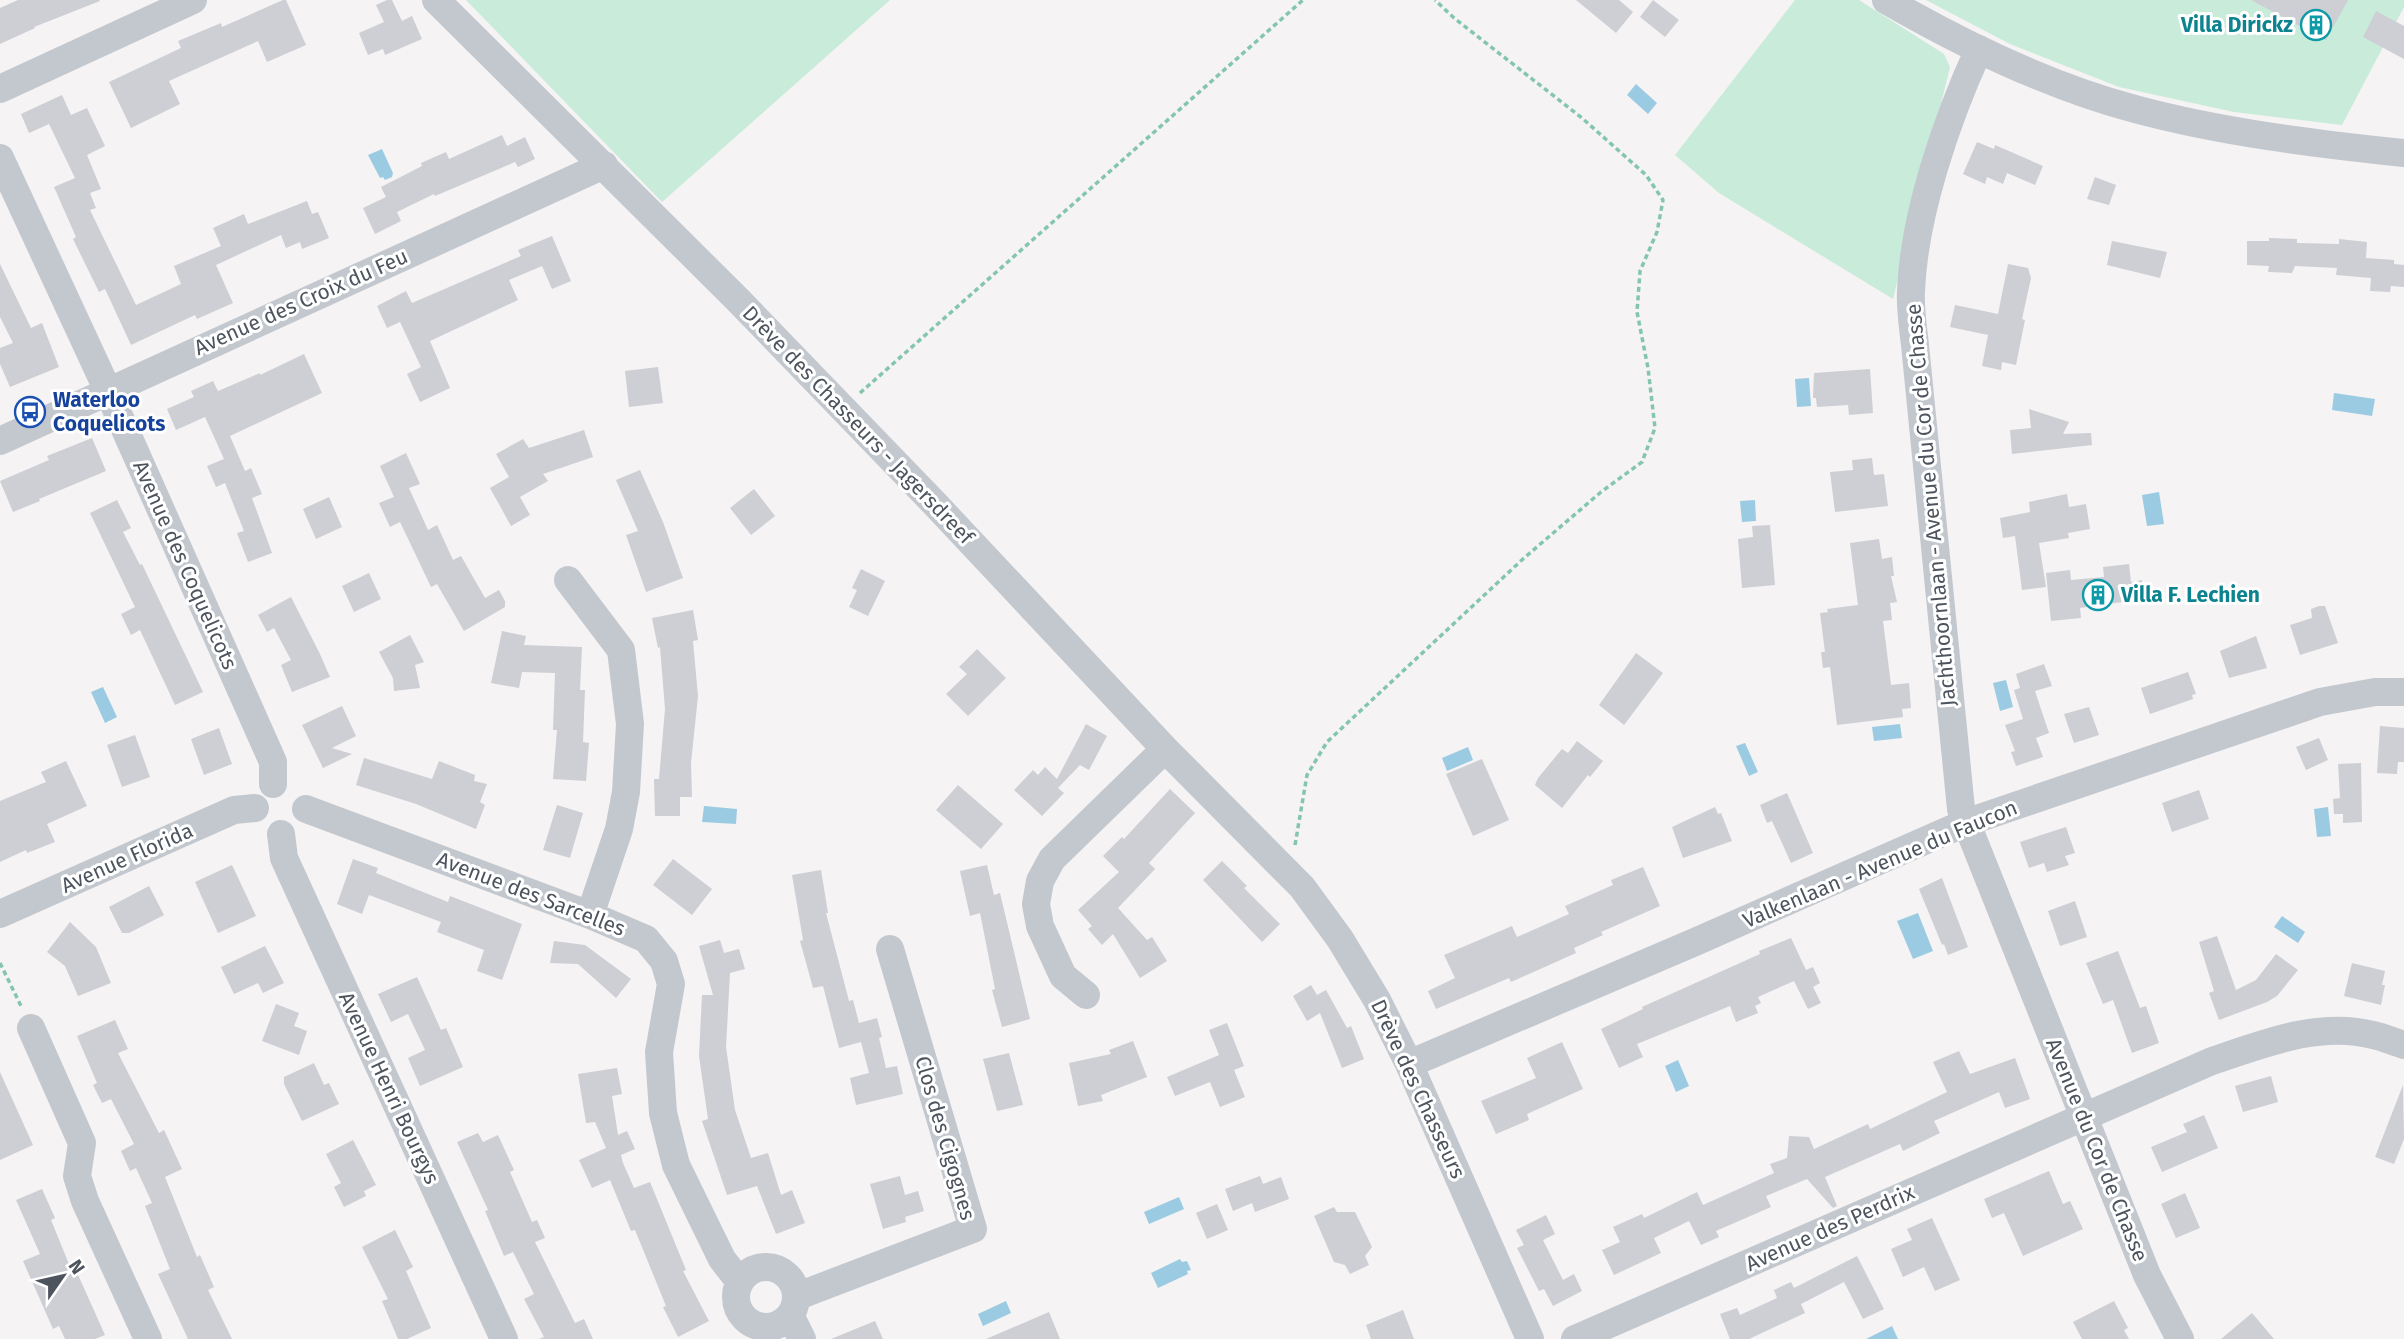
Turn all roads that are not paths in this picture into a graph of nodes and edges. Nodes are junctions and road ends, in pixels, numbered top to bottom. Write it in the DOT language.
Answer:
graph roads {
  1 [pos="193,0"];
  2 [pos="436,0"];
  3 [pos="1886,0"];
  4 [pos="1979,49"];
  5 [pos="0,89"];
  6 [pos="2404,153"];
  7 [pos="0,158"];
  8 [pos="604,165"];
  9 [pos="108,391"];
  10 [pos="0,442"];
  11 [pos="568,580"];
  12 [pos="2404,692"];
  13 [pos="1165,750"];
  14 [pos="273,784"];
  15 [pos="255,808"];
  16 [pos="306,809"];
  17 [pos="1965,823"];
  18 [pos="281,834"];
  19 [pos="1282,866"];
  20 [pos="0,914"];
  21 [pos="590,915"];
  22 [pos="890,949"];
  23 [pos="2021,958"];
  24 [pos="1086,995"];
  25 [pos="31,1028"];
  26 [pos="2404,1045"];
  27 [pos="1409,1064"];
  28 [pos="2084,1117"];
  29 [pos="739,1281"];
  30 [pos="797,1317"];
  31 [pos="148,1339"];
  32 [pos="504,1339"];
  33 [pos="1530,1339"];
  34 [pos="1575,1339"];
  35 [pos="2180,1339"];
  1 -- 5 [label="street"];
  2 -- 8 [label="street, Drève des Chasseurs - Jagersdreef"];
  3 -- 4 [label="street"];
  4 -- 6 [label="street"];
  4 -- 17 [label="street, Jachthoornlaan - Avenue du Cor de Chasse"];
  7 -- 9 [label="street, Avenue des Coquelicots"];
  8 -- 9 [label="street, Avenue des Croix du Feu"];
  8 -- 13 [label="street, Drève des Chasseurs - Jagersdreef"];
  9 -- 10 [label="street, Avenue des Croix du Feu"];
  9 -- 14 [label="street, Avenue des Coquelicots"];
  11 -- 21 [label="street"];
  12 -- 17 [label="street, Valkenlaan - Avenue du Faucon"];
  13 -- 19 [label="street, Drève des Chasseurs - Jagersdreef"];
  13 -- 24 [label="street"];
  14 -- 15 [label="street"];
  14 -- 16 [label="street"];
  15 -- 18 [label="street"];
  15 -- 20 [label="street, Avenue Florida"];
  16 -- 18 [label="street"];
  16 -- 21 [label="street, Avenue des Sarcelles"];
  17 -- 23 [label="street, Jachthoornlaan - Avenue du Cor de Chasse"];
  17 -- 27 [label="street, Valkenlaan - Avenue du Faucon"];
  18 -- 32 [label="street, Avenue Henri Bourgys"];
  19 -- 27 [label="street, Drève des Chasseurs"];
  21 -- 29 [label="street, Avenue des Sarcelles"];
  22 -- 30 [label="street, Clos des Cigognes"];
  23 -- 28 [label="street, Avenue du Cor de Chasse"];
  25 -- 31 [label="street"];
  26 -- 28 [label="street, Avenue des Perdrix"];
  27 -- 33 [label="street, Drève des Chasseurs"];
  28 -- 34 [label="street, Avenue des Perdrix"];
  28 -- 35 [label="street, Avenue du Cor de Chasse"];
  29 -- 30 [label="street"];
  29 -- 30 [label="street"];
}
